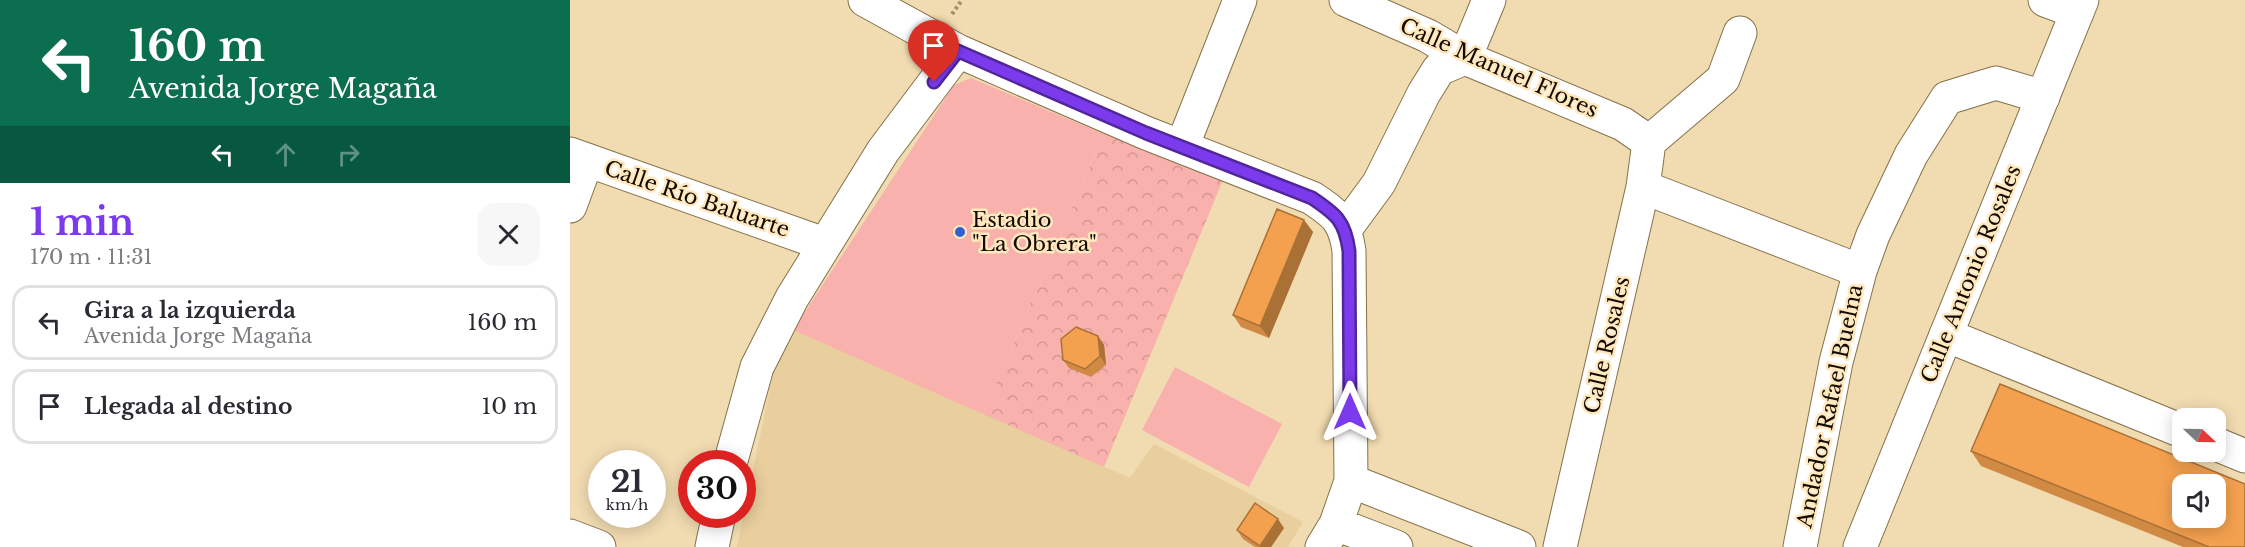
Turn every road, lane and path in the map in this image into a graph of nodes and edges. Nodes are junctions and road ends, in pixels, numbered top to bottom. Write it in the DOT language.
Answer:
graph roads {
  1 [pos="865,0"];
  2 [pos="1240,0"];
  3 [pos="1346,0"];
  4 [pos="1490,0"];
  5 [pos="2045,0"];
  6 [pos="2079,6"];
  7 [pos="1740,33"];
  8 [pos="958,51"];
  9 [pos="1465,58"];
  10 [pos="2043,97"];
  11 [pos="1649,142"];
  12 [pos="1182,147"];
  13 [pos="579,157"];
  14 [pos="1643,187"];
  15 [pos="570,206"];
  16 [pos="1346,228"];
  17 [pos="824,244"];
  18 [pos="1860,271"];
  19 [pos="1946,335"];
  20 [pos="2172,427"];
  21 [pos="2226,448"];
  22 [pos="734,450"];
  23 [pos="2245,456"];
  24 [pos="1351,481"];
  25 [pos="716,528"];
  26 [pos="570,536"];
  27 [pos="1329,536"];
  28 [pos="599,547"];
  29 [pos="712,547"];
  30 [pos="1396,547"];
  31 [pos="1519,547"];
  32 [pos="1560,547"];
  33 [pos="1800,547"];
  34 [pos="1860,547"];
  1 -- 8 [label="street"];
  2 -- 12 [label="street"];
  3 -- 9 [label="street, Calle Manuel Flores"];
  4 -- 9 [label="street"];
  5 -- 6 [label="street"];
  6 -- 10 [label="street, Calle Antonio Rosales"];
  7 -- 11 [label="street"];
  8 -- 12 [label="street"];
  8 -- 17 [label="street"];
  9 -- 11 [label="street, Calle Manuel Flores"];
  9 -- 16 [label="street"];
  10 -- 18 [label="street, Andador Rafael Buelna"];
  10 -- 19 [label="street, Calle Antonio Rosales"];
  11 -- 14 [label="street, Calle Rosales"];
  12 -- 16 [label="street"];
  13 -- 15 [label="street"];
  13 -- 17 [label="street, Calle Río Baluarte"];
  14 -- 18 [label="street"];
  14 -- 32 [label="street, Calle Rosales"];
  16 -- 24 [label="street"];
  17 -- 22 [label="street"];
  18 -- 33 [label="street, Andador Rafael Buelna"];
  19 -- 20 [label="street"];
  19 -- 34 [label="street, Calle Antonio Rosales"];
  21 -- 23 [label="street"];
  24 -- 27 [label="street"];
  24 -- 31 [label="street"];
  25 -- 29 [label="street"];
  26 -- 28 [label="street"];
  27 -- 30 [label="street"];
}
